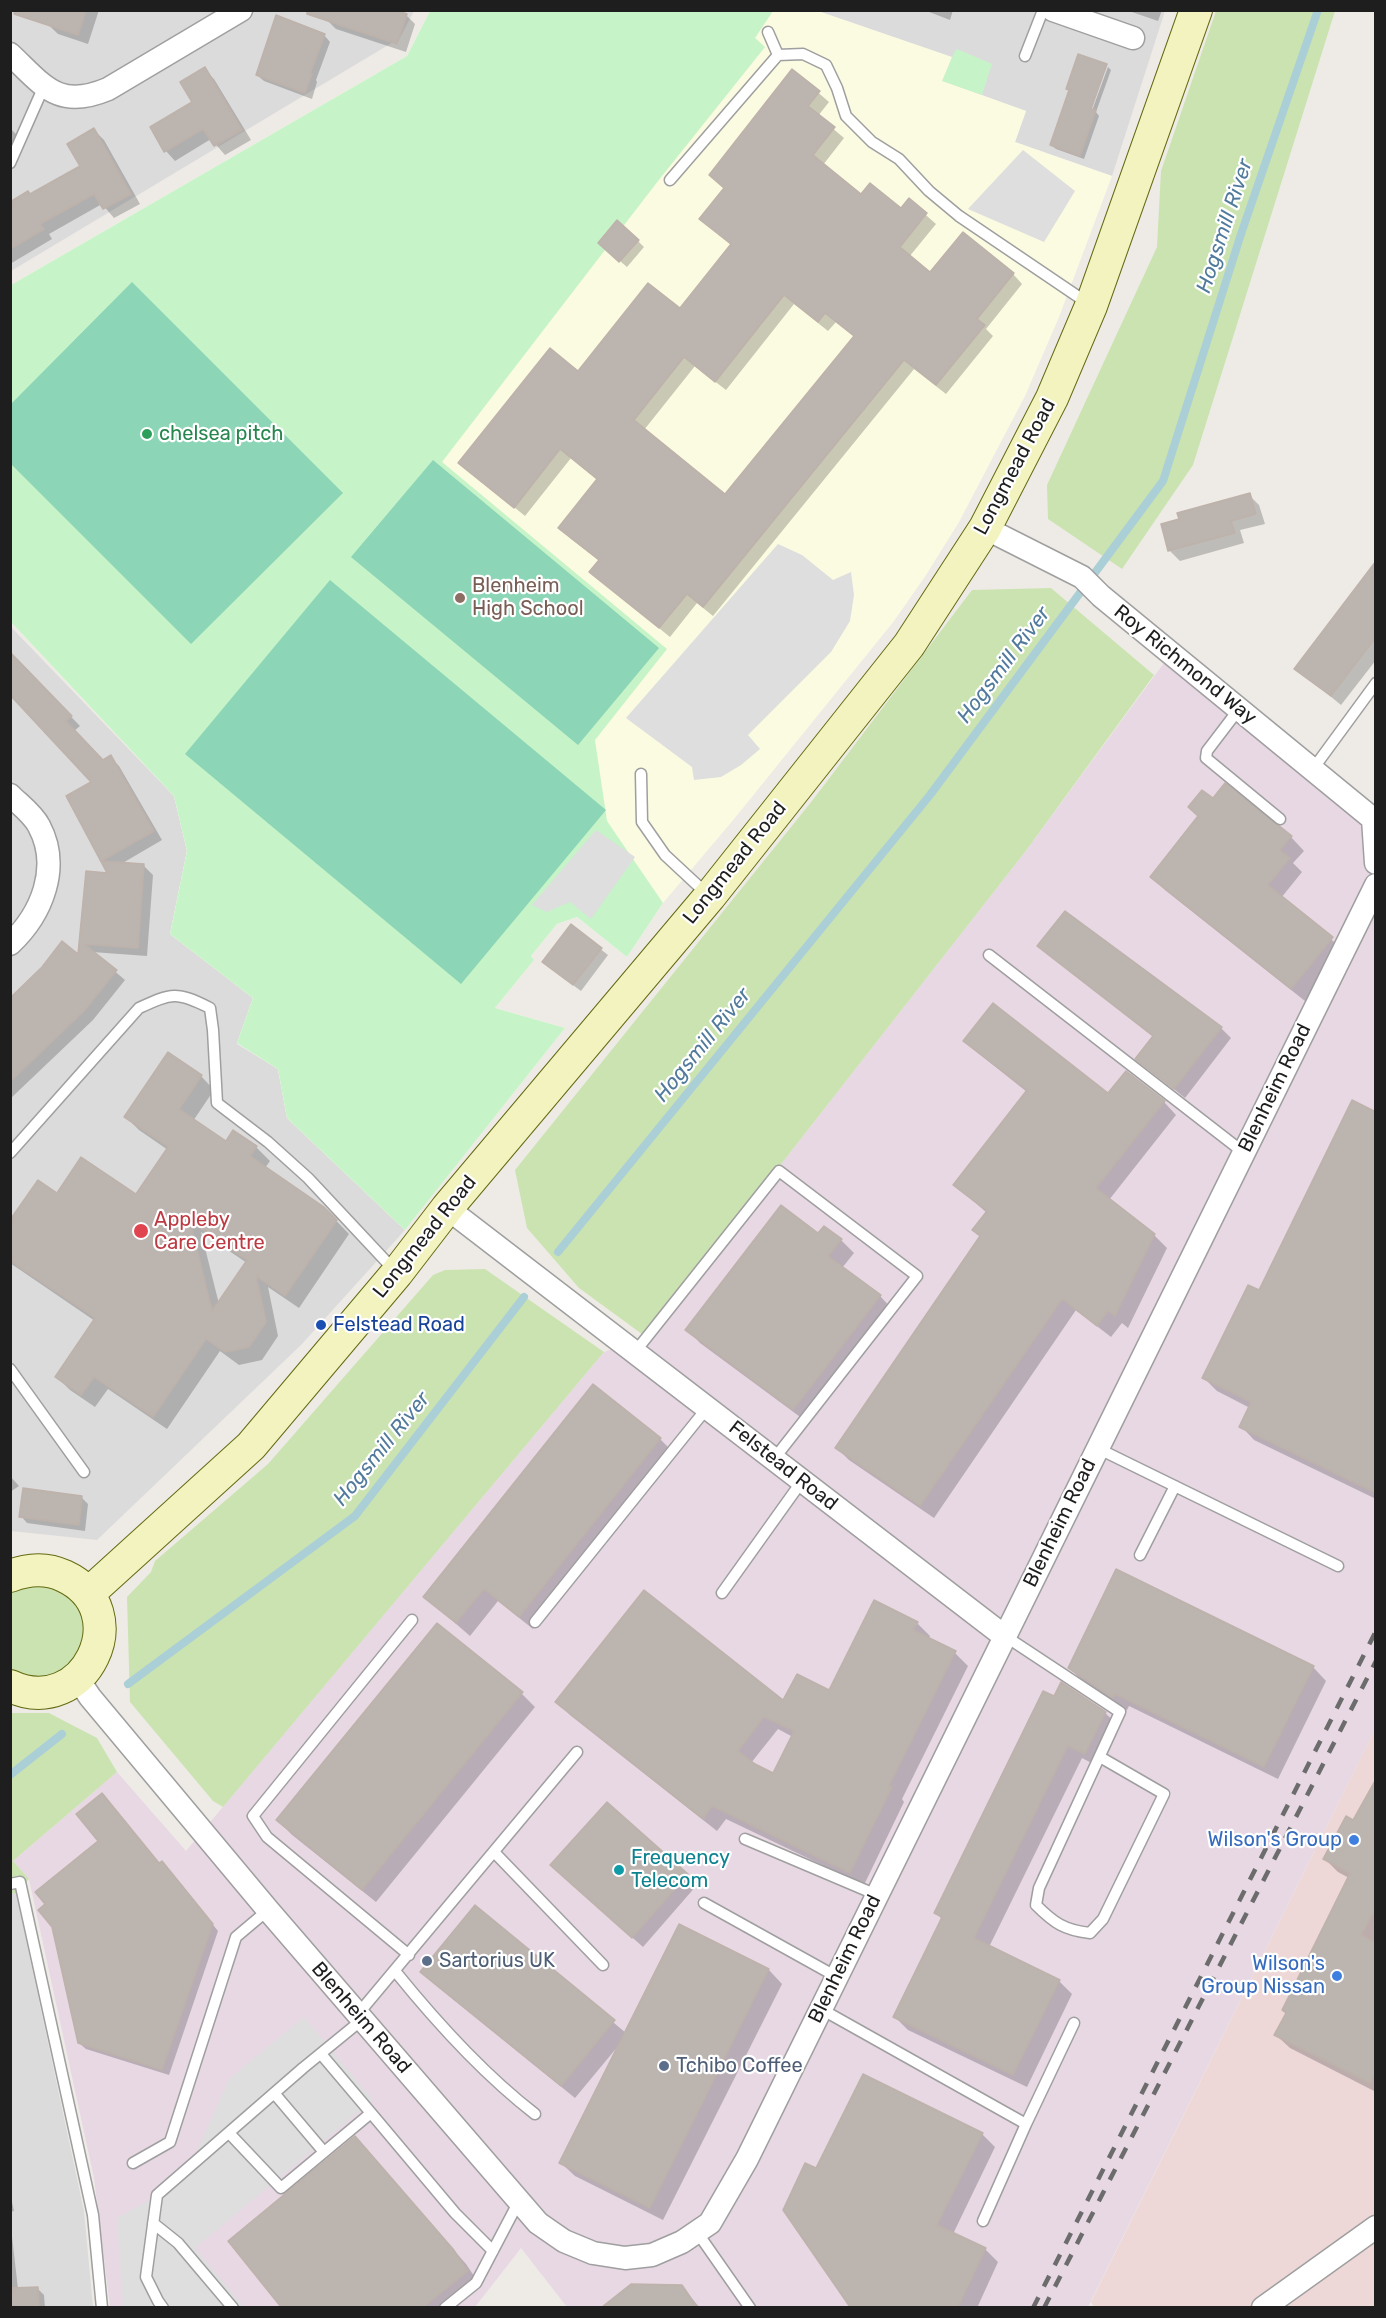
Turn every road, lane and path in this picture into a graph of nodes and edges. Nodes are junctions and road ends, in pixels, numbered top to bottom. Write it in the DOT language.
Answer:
graph roads {
  1 [pos="240,10"];
  2 [pos="1043,10"];
  3 [pos="1053,10"];
  4 [pos="1196,10"];
  5 [pos="768,32"];
  6 [pos="1133,38"];
  7 [pos="10,54"];
  8 [pos="778,55"];
  9 [pos="1025,56"];
  10 [pos="44,86"];
  11 [pos="10,163"];
  12 [pos="670,180"];
  13 [pos="1091,306"];
  14 [pos="985,528"];
  15 [pos="1376,683"];
  16 [pos="1239,709"];
  17 [pos="1312,770"];
  18 [pos="641,774"];
  19 [pos="10,795"];
  20 [pos="1280,819"];
  21 [pos="1374,832"];
  22 [pos="1376,863"];
  23 [pos="1374,891"];
  24 [pos="710,896"];
  25 [pos="10,944"];
  26 [pos="989,955"];
  27 [pos="1244,1152"];
  28 [pos="10,1153"];
  29 [pos="447,1208"];
  30 [pos="397,1273"];
  31 [pos="635,1352"];
  32 [pos="10,1369"];
  33 [pos="707,1408"];
  34 [pos="1097,1448"];
  35 [pos="774,1459"];
  36 [pos="84,1472"];
  37 [pos="802,1481"];
  38 [pos="1175,1486"];
  39 [pos="1140,1555"];
  40 [pos="1338,1566"];
  41 [pos="10,1576"];
  42 [pos="722,1593"];
  43 [pos="88,1594"];
  44 [pos="411,1620"];
  45 [pos="536,1622"];
  46 [pos="1004,1636"];
  47 [pos="78,1679"];
  48 [pos="10,1686"];
  49 [pos="578,1752"];
  50 [pos="1100,1756"];
  51 [pos="745,1839"];
  52 [pos="494,1852"];
  53 [pos="10,1884"];
  54 [pos="877,1895"];
  55 [pos="704,1903"];
  56 [pos="268,1910"];
  57 [pos="409,1954"];
  58 [pos="603,1965"];
  59 [pos="395,1971"];
  60 [pos="837,1977"];
  61 [pos="820,2009"];
  62 [pos="361,2017"];
  63 [pos="1074,2023"];
  64 [pos="321,2054"];
  65 [pos="274,2093"];
  66 [pos="371,2113"];
  67 [pos="535,2114"];
  68 [pos="1026,2124"];
  69 [pos="229,2133"];
  70 [pos="324,2152"];
  71 [pos="133,2163"];
  72 [pos="519,2201"];
  73 [pos="984,2221"];
  74 [pos="153,2223"];
  75 [pos="1376,2227"];
  76 [pos="697,2232"];
  77 [pos="493,2251"];
  78 [pos="102,2307"];
  79 [pos="163,2307"];
  80 [pos="233,2307"];
  81 [pos="444,2307"];
  82 [pos="750,2307"];
  83 [pos="1263,2307"];
  1 -- 10 [label="street"];
  2 -- 9 [label="lane"];
  3 -- 6 [label="street"];
  4 -- 13 [label="street, Longmead Road"];
  5 -- 8 [label="lane"];
  7 -- 10 [label="street"];
  8 -- 12 [label="lane"];
  8 -- 13 [label="lane"];
  10 -- 11 [label="lane"];
  13 -- 14 [label="street, Longmead Road"];
  14 -- 16 [label="street, Roy Richmond Way"];
  14 -- 24 [label="street, Longmead Road"];
  15 -- 17 [label="lane"];
  16 -- 17 [label="street, Roy Richmond Way"];
  16 -- 20 [label="lane"];
  17 -- 21 [label="street, Roy Richmond Way"];
  18 -- 24 [label="lane"];
  19 -- 25 [label="street"];
  21 -- 22 [label="street"];
  23 -- 27 [label="street, Blenheim Road"];
  24 -- 29 [label="street, Longmead Road"];
  26 -- 27 [label="lane"];
  27 -- 34 [label="street, Blenheim Road"];
  28 -- 30 [label="lane"];
  29 -- 30 [label="street, Longmead Road"];
  29 -- 31 [label="street, Felstead Road"];
  30 -- 43 [label="street, Longmead Road"];
  31 -- 33 [label="street, Felstead Road"];
  31 -- 35 [label="lane"];
  32 -- 36 [label="lane"];
  33 -- 35 [label="street, Felstead Road"];
  33 -- 45 [label="lane"];
  34 -- 38 [label="lane"];
  34 -- 46 [label="street, Blenheim Road"];
  35 -- 37 [label="street, Felstead Road"];
  37 -- 42 [label="lane"];
  37 -- 46 [label="street, Felstead Road"];
  38 -- 39 [label="lane"];
  38 -- 40 [label="lane"];
  41 -- 43 [label="street"];
  43 -- 47 [label="street"];
  44 -- 57 [label="lane"];
  46 -- 50 [label="lane"];
  46 -- 54 [label="street, Blenheim Road"];
  47 -- 48 [label="street"];
  47 -- 56 [label="street, Blenheim Road"];
  49 -- 52 [label="lane"];
  50 -- 50 [label="lane"];
  51 -- 54 [label="lane"];
  52 -- 57 [label="lane"];
  52 -- 58 [label="lane"];
  53 -- 78 [label="lane"];
  54 -- 60 [label="street, Blenheim Road"];
  55 -- 60 [label="lane"];
  56 -- 62 [label="street, Blenheim Road"];
  56 -- 71 [label="lane"];
  57 -- 59 [label="lane"];
  59 -- 62 [label="lane"];
  59 -- 67 [label="lane"];
  60 -- 61 [label="street, Blenheim Road"];
  61 -- 68 [label="lane"];
  61 -- 76 [label="street, Blenheim Road"];
  62 -- 64 [label="lane"];
  62 -- 72 [label="street, Blenheim Road"];
  63 -- 68 [label="lane"];
  64 -- 65 [label="lane"];
  64 -- 66 [label="lane"];
  65 -- 69 [label="lane"];
  65 -- 70 [label="lane"];
  66 -- 70 [label="lane"];
  66 -- 77 [label="lane"];
  68 -- 73 [label="lane"];
  69 -- 70 [label="lane"];
  69 -- 74 [label="lane"];
  72 -- 76 [label="street, Blenheim Road"];
  72 -- 77 [label="lane"];
  74 -- 79 [label="lane"];
  74 -- 80 [label="lane"];
  75 -- 83 [label="street"];
  76 -- 82 [label="lane"];
  77 -- 81 [label="lane"];
}
